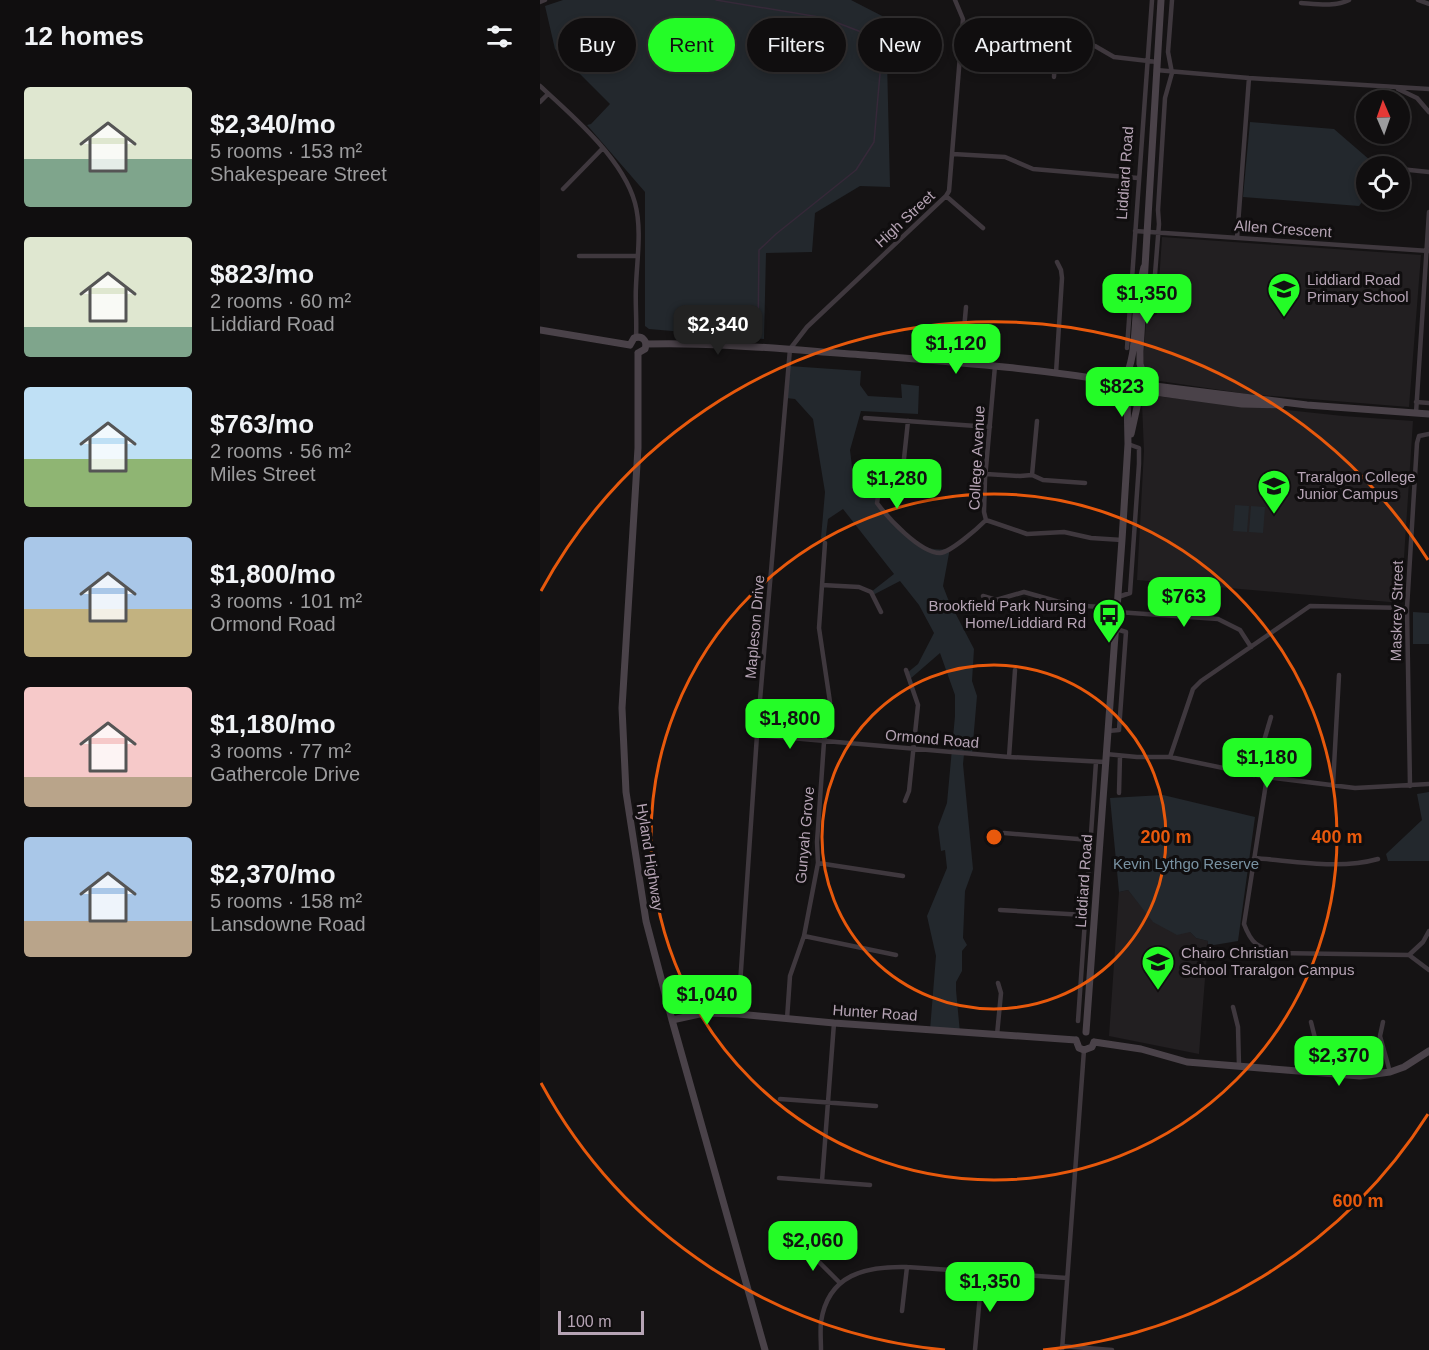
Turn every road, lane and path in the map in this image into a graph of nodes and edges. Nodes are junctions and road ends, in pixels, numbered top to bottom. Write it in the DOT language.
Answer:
graph roads {
  1 [pos="545,0"];
  2 [pos="955,0"];
  3 [pos="1152,0"];
  4 [pos="1161,0"];
  5 [pos="1172,0"];
  6 [pos="1349,0"];
  7 [pos="1418,0"];
  8 [pos="540,2"];
  9 [pos="1301,3"];
  10 [pos="1429,4"];
  11 [pos="963,18"];
  12 [pos="1093,45"];
  13 [pos="1147,60"];
  14 [pos="1156,66"];
  15 [pos="960,72"];
  16 [pos="1054,72"];
  17 [pos="1172,73"];
  18 [pos="1054,77"];
  19 [pos="1249,78"];
  20 [pos="540,86"];
  21 [pos="1394,87"];
  22 [pos="1429,89"];
  23 [pos="548,94"];
  24 [pos="540,102"];
  25 [pos="1429,112"];
  26 [pos="603,148"];
  27 [pos="953,154"];
  28 [pos="1410,170"];
  29 [pos="1429,172"];
  30 [pos="1138,178"];
  31 [pos="563,189"];
  32 [pos="946,196"];
  33 [pos="1429,212"];
  34 [pos="983,228"];
  35 [pos="1135,231"];
  36 [pos="1146,232"];
  37 [pos="1158,233"];
  38 [pos="1237,238"];
  39 [pos="1427,251"];
  40 [pos="579,256"];
  41 [pos="637,256"];
  42 [pos="1057,262"];
  43 [pos="1144,267"];
  44 [pos="966,308"];
  45 [pos="1143,321"];
  46 [pos="540,330"];
  47 [pos="636,337"];
  48 [pos="646,344"];
  49 [pos="630,345"];
  50 [pos="1127,348"];
  51 [pos="790,350"];
  52 [pos="638,353"];
  53 [pos="961,363"];
  54 [pos="995,366"];
  55 [pos="1056,373"];
  56 [pos="1143,377"];
  57 [pos="1125,380"];
  58 [pos="1147,388"];
  59 [pos="1127,396"];
  60 [pos="1139,398"];
  61 [pos="1416,402"];
  62 [pos="1429,402"];
  63 [pos="1416,413"];
  64 [pos="1429,414"];
  65 [pos="865,418"];
  66 [pos="908,421"];
  67 [pos="1037,421"];
  68 [pos="990,427"];
  69 [pos="1429,434"];
  70 [pos="1128,444"];
  71 [pos="986,474"];
  72 [pos="1032,475"];
  73 [pos="1085,483"];
  74 [pos="986,520"];
  75 [pos="1122,540"];
  76 [pos="825,543"];
  77 [pos="822,585"];
  78 [pos="983,596"];
  79 [pos="1118,597"];
  80 [pos="1407,608"];
  81 [pos="1117,610"];
  82 [pos="881,612"];
  83 [pos="1116,629"];
  84 [pos="1251,647"];
  85 [pos="906,670"];
  86 [pos="1015,670"];
  87 [pos="1339,675"];
  88 [pos="1271,717"];
  89 [pos="1108,731"];
  90 [pos="757,735"];
  91 [pos="824,742"];
  92 [pos="914,749"];
  93 [pos="1120,756"];
  94 [pos="1009,757"];
  95 [pos="1170,757"];
  96 [pos="1106,758"];
  97 [pos="1095,762"];
  98 [pos="1254,775"];
  99 [pos="1267,777"];
  100 [pos="1429,784"];
  101 [pos="1333,785"];
  102 [pos="1410,786"];
  103 [pos="1119,792"];
  104 [pos="905,801"];
  105 [pos="1004,833"];
  106 [pos="1090,840"];
  107 [pos="1254,858"];
  108 [pos="1378,859"];
  109 [pos="818,863"];
  110 [pos="903,876"];
  111 [pos="1000,909"];
  112 [pos="1085,915"];
  113 [pos="1429,931"];
  114 [pos="804,936"];
  115 [pos="896,955"];
  116 [pos="1409,955"];
  117 [pos="1429,970"];
  118 [pos="999,983"];
  119 [pos="1233,1007"];
  120 [pos="738,1014"];
  121 [pos="787,1019"];
  122 [pos="672,1020"];
  123 [pos="1078,1021"];
  124 [pos="1311,1022"];
  125 [pos="1383,1022"];
  126 [pos="834,1023"];
  127 [pos="1086,1032"];
  128 [pos="997,1035"];
  129 [pos="1076,1040"];
  130 [pos="1094,1042"];
  131 [pos="1084,1050"];
  132 [pos="1429,1052"];
  133 [pos="1239,1067"];
  134 [pos="1390,1072"];
  135 [pos="1314,1073"];
  136 [pos="780,1099"];
  137 [pos="828,1103"];
  138 [pos="876,1106"];
  139 [pos="779,1178"];
  140 [pos="822,1181"];
  141 [pos="870,1185"];
  142 [pos="788,1256"];
  143 [pos="907,1267"];
  144 [pos="982,1274"];
  145 [pos="1067,1278"];
  146 [pos="840,1283"];
  147 [pos="902,1311"];
  148 [pos="1062,1348"];
  149 [pos="765,1350"];
  150 [pos="821,1350"];
  151 [pos="975,1350"];
  152 [pos="1112,1350"];
  1 -- 8 [label="street"];
  2 -- 11 [label="street, High Street"];
  3 -- 13 [label="street, Liddiard Road"];
  4 -- 14 [label="street, Liddiard Road"];
  5 -- 17 [label="street"];
  6 -- 9 [label="street"];
  7 -- 10 [label="street"];
  12 -- 13 [label="street"];
  13 -- 14 [label="street"];
  13 -- 30 [label="street, Liddiard Road"];
  14 -- 17 [label="street"];
  14 -- 36 [label="street, Liddiard Road"];
  15 -- 27 [label="street, High Street"];
  16 -- 18 [label="street"];
  17 -- 19 [label="street"];
  17 -- 37 [label="street, Liddiard Road"];
  19 -- 21 [label="street"];
  19 -- 38 [label="street"];
  20 -- 23 [label="street"];
  21 -- 22 [label="street"];
  21 -- 25 [label="street"];
  23 -- 24 [label="street"];
  23 -- 26 [label="street"];
  26 -- 31 [label="street"];
  26 -- 41 [label="street"];
  27 -- 30 [label="street"];
  27 -- 32 [label="street, High Street"];
  28 -- 29 [label="street"];
  30 -- 35 [label="street, Liddiard Road"];
  32 -- 34 [label="street"];
  32 -- 51 [label="street, High Street"];
  33 -- 39 [label="street"];
  35 -- 36 [label="street, Allen Crescent"];
  35 -- 50 [label="street, Liddiard Road"];
  36 -- 37 [label="street, Allen Crescent"];
  36 -- 43 [label="street, Liddiard Road"];
  37 -- 38 [label="street, Allen Crescent"];
  37 -- 45 [label="street, Liddiard Road"];
  38 -- 39 [label="street, Allen Crescent"];
  39 -- 61 [label="street"];
  40 -- 41 [label="street"];
  41 -- 47 [label="street"];
  42 -- 55 [label="street"];
  43 -- 45 [label="street, Liddiard Road"];
  43 -- 57 [label="street, Liddiard Road"];
  44 -- 53 [label="street"];
  45 -- 56 [label="street, Liddiard Road"];
  46 -- 49 [label="street"];
  47 -- 48 [label="street"];
  47 -- 49 [label="street"];
  48 -- 51 [label="street"];
  48 -- 52 [label="street"];
  49 -- 52 [label="street"];
  51 -- 53 [label="street"];
  51 -- 90 [label="street, Mapleson Drive"];
  52 -- 122 [label="street, Hyland Highway"];
  53 -- 54 [label="street"];
  54 -- 55 [label="street"];
  54 -- 68 [label="street, College Avenue"];
  55 -- 57 [label="street"];
  56 -- 57 [label="street"];
  56 -- 58 [label="street"];
  57 -- 59 [label="street"];
  58 -- 60 [label="street"];
  58 -- 63 [label="street"];
  59 -- 60 [label="street"];
  59 -- 70 [label="street, Liddiard Road"];
  60 -- 70 [label="street, Liddiard Road"];
  61 -- 62 [label="street"];
  61 -- 63 [label="street"];
  63 -- 64 [label="street"];
  65 -- 66 [label="street"];
  66 -- 68 [label="street"];
  66 -- 74 [label="street"];
  67 -- 72 [label="street"];
  68 -- 71 [label="street, College Avenue"];
  69 -- 80 [label="street, Maskrey Street"];
  70 -- 75 [label="street, Liddiard Road"];
  70 -- 79 [label="street, Liddiard Road"];
  71 -- 72 [label="street"];
  71 -- 74 [label="street, College Avenue"];
  72 -- 73 [label="street"];
  74 -- 75 [label="street, College Avenue"];
  75 -- 79 [label="street, Liddiard Road"];
  76 -- 77 [label="street, Gunyah Grove"];
  77 -- 82 [label="street"];
  77 -- 91 [label="street, Gunyah Grove"];
  78 -- 81 [label="street"];
  79 -- 81 [label="street, Liddiard Road"];
  80 -- 84 [label="street"];
  80 -- 102 [label="street, Maskrey Street"];
  81 -- 83 [label="street, Liddiard Road"];
  81 -- 84 [label="street"];
  83 -- 89 [label="street, Liddiard Road"];
  83 -- 89 [label="street, Liddiard Road"];
  84 -- 95 [label="street"];
  85 -- 92 [label="street"];
  86 -- 94 [label="street"];
  87 -- 101 [label="street"];
  88 -- 98 [label="street"];
  89 -- 96 [label="street, Liddiard Road"];
  90 -- 91 [label="street, Ormond Road"];
  90 -- 120 [label="street, Mapleson Drive"];
  91 -- 92 [label="street, Ormond Road"];
  91 -- 109 [label="street, Gunyah Grove"];
  92 -- 94 [label="street, Ormond Road"];
  92 -- 104 [label="street"];
  93 -- 95 [label="street, Ormond Road"];
  93 -- 96 [label="street, Ormond Road"];
  93 -- 103 [label="street"];
  94 -- 97 [label="street, Ormond Road"];
  95 -- 98 [label="street, Ormond Road"];
  96 -- 97 [label="street, Ormond Road"];
  96 -- 127 [label="street, Liddiard Road"];
  97 -- 106 [label="street, Liddiard Road"];
  98 -- 99 [label="street, Ormond Road"];
  99 -- 101 [label="street, Ormond Road"];
  99 -- 107 [label="street"];
  100 -- 102 [label="street, Ormond Road"];
  101 -- 102 [label="street, Ormond Road"];
  105 -- 106 [label="street"];
  106 -- 112 [label="street, Liddiard Road"];
  107 -- 108 [label="street"];
  107 -- 116 [label="street"];
  109 -- 110 [label="street"];
  109 -- 114 [label="street, Gunyah Grove"];
  111 -- 112 [label="street"];
  112 -- 123 [label="street, Liddiard Road"];
  113 -- 116 [label="street"];
  114 -- 115 [label="street"];
  114 -- 121 [label="street, Gunyah Grove"];
  116 -- 117 [label="street"];
  118 -- 128 [label="street"];
  119 -- 133 [label="street"];
  120 -- 121 [label="street, Hunter Road"];
  120 -- 122 [label="street, Hunter Road"];
  121 -- 126 [label="street, Hunter Road"];
  122 -- 149 [label="street, Hyland Highway"];
  124 -- 135 [label="street"];
  125 -- 134 [label="street"];
  126 -- 128 [label="street, Hunter Road"];
  126 -- 137 [label="street"];
  127 -- 129 [label="street"];
  127 -- 130 [label="street"];
  128 -- 129 [label="street, Hunter Road"];
  129 -- 131 [label="street"];
  130 -- 131 [label="street"];
  130 -- 133 [label="street"];
  131 -- 145 [label="street"];
  132 -- 134 [label="street"];
  133 -- 135 [label="street"];
  134 -- 135 [label="street"];
  136 -- 137 [label="street"];
  137 -- 138 [label="street"];
  137 -- 140 [label="street"];
  139 -- 140 [label="street"];
  140 -- 141 [label="street"];
  142 -- 146 [label="street"];
  143 -- 144 [label="street"];
  143 -- 146 [label="street"];
  143 -- 147 [label="street"];
  144 -- 145 [label="street"];
  144 -- 151 [label="street"];
  145 -- 148 [label="street"];
  146 -- 150 [label="street"];
  148 -- 152 [label="street"];
}
